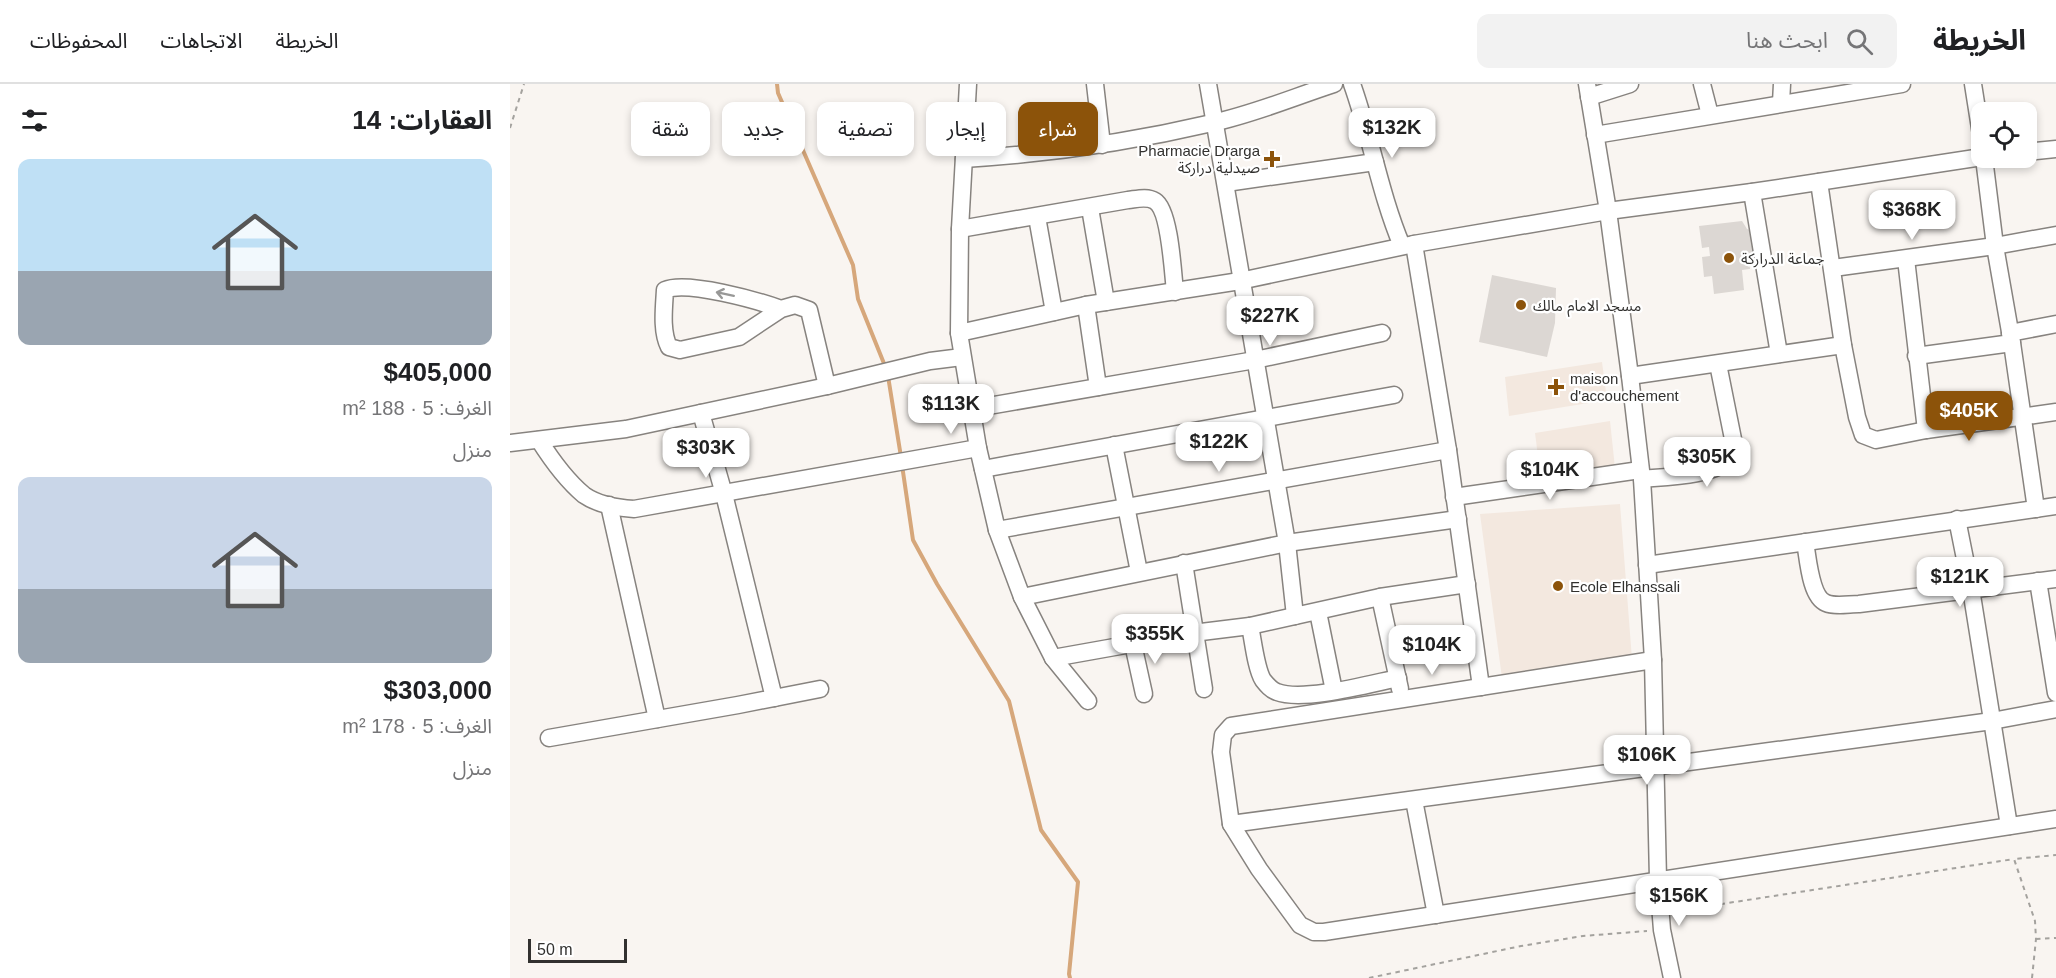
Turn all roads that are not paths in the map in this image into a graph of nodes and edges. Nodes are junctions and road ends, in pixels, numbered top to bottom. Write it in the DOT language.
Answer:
graph roads {
  1 [pos="968,84"];
  2 [pos="1095,84"];
  3 [pos="1208,84"];
  4 [pos="1334,84"];
  5 [pos="1352,84"];
  6 [pos="1630,84"];
  7 [pos="1702,84"];
  8 [pos="1782,84"];
  9 [pos="1902,84"];
  10 [pos="1973,84"];
  11 [pos="1588,90"];
  12 [pos="1976,102"];
  13 [pos="1781,103"];
  14 [pos="1710,115"];
  15 [pos="1215,123"];
  16 [pos="1595,135"];
  17 [pos="1102,145"];
  18 [pos="2056,148"];
  19 [pos="2037,151"];
  20 [pos="964,159"];
  21 [pos="1971,159"];
  22 [pos="1375,162"];
  23 [pos="1984,168"];
  24 [pos="1819,182"];
  25 [pos="1226,183"];
  26 [pos="1752,192"];
  27 [pos="1090,208"];
  28 [pos="1608,211"];
  29 [pos="1037,217"];
  30 [pos="960,229"];
  31 [pos="2056,235"];
  32 [pos="1408,245"];
  33 [pos="1995,246"];
  34 [pos="1906,259"];
  35 [pos="1833,268"];
  36 [pos="1240,281"];
  37 [pos="1175,292"];
  38 [pos="1106,302"];
  39 [pos="1086,305"];
  40 [pos="781,309"];
  41 [pos="1054,312"];
  42 [pos="2056,324"];
  43 [pos="959,333"];
  44 [pos="1382,333"];
  45 [pos="2011,338"];
  46 [pos="1843,345"];
  47 [pos="1779,354"];
  48 [pos="1916,356"];
  49 [pos="962,357"];
  50 [pos="1255,360"];
  51 [pos="1718,364"];
  52 [pos="1630,376"];
  53 [pos="826,386"];
  54 [pos="1098,387"];
  55 [pos="1394,395"];
  56 [pos="971,409"];
  57 [pos="2056,412"];
  58 [pos="701,413"];
  59 [pos="1265,418"];
  60 [pos="2022,418"];
  61 [pos="1926,430"];
  62 [pos="538,440"];
  63 [pos="510,443"];
  64 [pos="1114,445"];
  65 [pos="978,448"];
  66 [pos="1448,450"];
  67 [pos="982,469"];
  68 [pos="1641,475"];
  69 [pos="1275,481"];
  70 [pos="724,494"];
  71 [pos="1454,497"];
  72 [pos="609,505"];
  73 [pos="1127,506"];
  74 [pos="2056,506"];
  75 [pos="2036,509"];
  76 [pos="1458,519"];
  77 [pos="1958,519"];
  78 [pos="997,530"];
  79 [pos="1805,542"];
  80 [pos="1287,543"];
  81 [pos="1184,563"];
  82 [pos="1647,565"];
  83 [pos="1139,572"];
  84 [pos="2056,579"];
  85 [pos="2038,581"];
  86 [pos="1467,584"];
  87 [pos="1971,589"];
  88 [pos="1022,597"];
  89 [pos="1380,597"];
  90 [pos="1318,612"];
  91 [pos="1294,616"];
  92 [pos="1250,626"];
  93 [pos="1194,633"];
  94 [pos="1133,644"];
  95 [pos="1053,658"];
  96 [pos="1653,660"];
  97 [pos="1398,678"];
  98 [pos="1480,687"];
  99 [pos="820,689"];
  100 [pos="1204,689"];
  101 [pos="1334,691"];
  102 [pos="2056,693"];
  103 [pos="1144,694"];
  104 [pos="774,698"];
  105 [pos="1402,698"];
  106 [pos="1088,701"];
  107 [pos="2056,709"];
  108 [pos="657,719"];
  109 [pos="1992,721"];
  110 [pos="549,738"];
  111 [pos="1655,768"];
  112 [pos="1414,800"];
  113 [pos="2056,819"];
  114 [pos="1231,825"];
  115 [pos="2009,826"];
  116 [pos="1658,879"];
  117 [pos="1436,915"];
  118 [pos="1672,978"];
  1 -- 20 [label="street"];
  2 -- 17 [label="street"];
  3 -- 15 [label="street"];
  4 -- 15 [label="street"];
  5 -- 22 [label="street"];
  6 -- 11 [label="street"];
  7 -- 14 [label="street"];
  8 -- 13 [label="street"];
  9 -- 13 [label="street"];
  10 -- 12 [label="street"];
  11 -- 16 [label="street"];
  13 -- 14 [label="street"];
  14 -- 16 [label="street"];
  15 -- 17 [label="street"];
  15 -- 25 [label="street"];
  16 -- 28 [label="street"];
  17 -- 20 [label="street"];
  18 -- 19 [label="street"];
  20 -- 30 [label="street"];
  21 -- 24 [label="street"];
  22 -- 25 [label="street"];
  22 -- 32 [label="street"];
  23 -- 33 [label="street"];
  24 -- 26 [label="street"];
  24 -- 35 [label="street"];
  25 -- 36 [label="street"];
  26 -- 28 [label="street"];
  26 -- 47 [label="street"];
  27 -- 29 [label="street"];
  27 -- 37 [label="street"];
  27 -- 38 [label="street"];
  28 -- 32 [label="street"];
  28 -- 52 [label="street"];
  29 -- 30 [label="street"];
  29 -- 41 [label="street"];
  30 -- 43 [label="street"];
  31 -- 33 [label="street"];
  32 -- 36 [label="street"];
  32 -- 66 [label="street"];
  33 -- 34 [label="street"];
  33 -- 45 [label="street"];
  34 -- 35 [label="street"];
  34 -- 48 [label="street"];
  35 -- 46 [label="street"];
  36 -- 37 [label="street"];
  36 -- 50 [label="street"];
  37 -- 38 [label="street"];
  38 -- 39 [label="street"];
  39 -- 41 [label="street"];
  39 -- 54 [label="street"];
  40 -- 40 [label="street, one-way"];
  40 -- 53 [label="street"];
  41 -- 43 [label="street"];
  42 -- 45 [label="street"];
  43 -- 49 [label="street"];
  44 -- 50 [label="street"];
  45 -- 48 [label="street"];
  45 -- 60 [label="street"];
  46 -- 47 [label="street"];
  46 -- 61 [label="street"];
  47 -- 51 [label="street"];
  48 -- 61 [label="street"];
  49 -- 53 [label="street"];
  49 -- 56 [label="street"];
  50 -- 54 [label="street"];
  50 -- 59 [label="street"];
  51 -- 52 [label="street"];
  51 -- 68 [label="street"];
  52 -- 68 [label="street"];
  53 -- 58 [label="street"];
  54 -- 56 [label="street"];
  55 -- 59 [label="street"];
  56 -- 65 [label="street"];
  57 -- 60 [label="street"];
  58 -- 62 [label="street"];
  58 -- 70 [label="street"];
  59 -- 64 [label="street"];
  59 -- 69 [label="street"];
  60 -- 61 [label="street"];
  60 -- 75 [label="street"];
  62 -- 63 [label="street"];
  62 -- 72 [label="street"];
  64 -- 67 [label="street"];
  64 -- 73 [label="street"];
  65 -- 67 [label="street"];
  65 -- 70 [label="street"];
  66 -- 69 [label="street"];
  66 -- 71 [label="street"];
  67 -- 78 [label="street"];
  68 -- 71 [label="street"];
  68 -- 82 [label="street"];
  69 -- 73 [label="street"];
  69 -- 80 [label="street"];
  70 -- 72 [label="street"];
  70 -- 104 [label="street"];
  71 -- 76 [label="street"];
  72 -- 108 [label="street"];
  73 -- 78 [label="street"];
  73 -- 83 [label="street"];
  74 -- 75 [label="street"];
  75 -- 77 [label="street"];
  76 -- 80 [label="street"];
  76 -- 86 [label="street"];
  77 -- 79 [label="street"];
  77 -- 87 [label="street"];
  78 -- 88 [label="street"];
  79 -- 82 [label="street"];
  79 -- 87 [label="street"];
  80 -- 81 [label="street"];
  80 -- 91 [label="street"];
  81 -- 83 [label="street"];
  81 -- 93 [label="street"];
  82 -- 96 [label="street"];
  83 -- 88 [label="street"];
  84 -- 85 [label="street"];
  85 -- 87 [label="street"];
  85 -- 102 [label="street"];
  86 -- 89 [label="street"];
  86 -- 98 [label="street"];
  87 -- 109 [label="street"];
  88 -- 95 [label="street"];
  89 -- 90 [label="street"];
  89 -- 97 [label="street"];
  90 -- 91 [label="street"];
  90 -- 101 [label="street"];
  91 -- 92 [label="street"];
  92 -- 93 [label="street"];
  92 -- 101 [label="street"];
  93 -- 94 [label="street"];
  93 -- 100 [label="street"];
  94 -- 95 [label="street"];
  94 -- 103 [label="street"];
  95 -- 106 [label="street"];
  96 -- 98 [label="street"];
  96 -- 111 [label="street"];
  97 -- 101 [label="street"];
  97 -- 105 [label="street"];
  98 -- 105 [label="street"];
  99 -- 104 [label="street"];
  104 -- 108 [label="street"];
  105 -- 114 [label="street"];
  107 -- 109 [label="street"];
  108 -- 110 [label="street"];
  109 -- 111 [label="street"];
  109 -- 115 [label="street"];
  111 -- 112 [label="street"];
  111 -- 116 [label="street"];
  112 -- 114 [label="street"];
  112 -- 117 [label="street"];
  113 -- 115 [label="street"];
  114 -- 117 [label="street"];
  115 -- 116 [label="street"];
  116 -- 117 [label="street"];
  116 -- 118 [label="street"];
}
